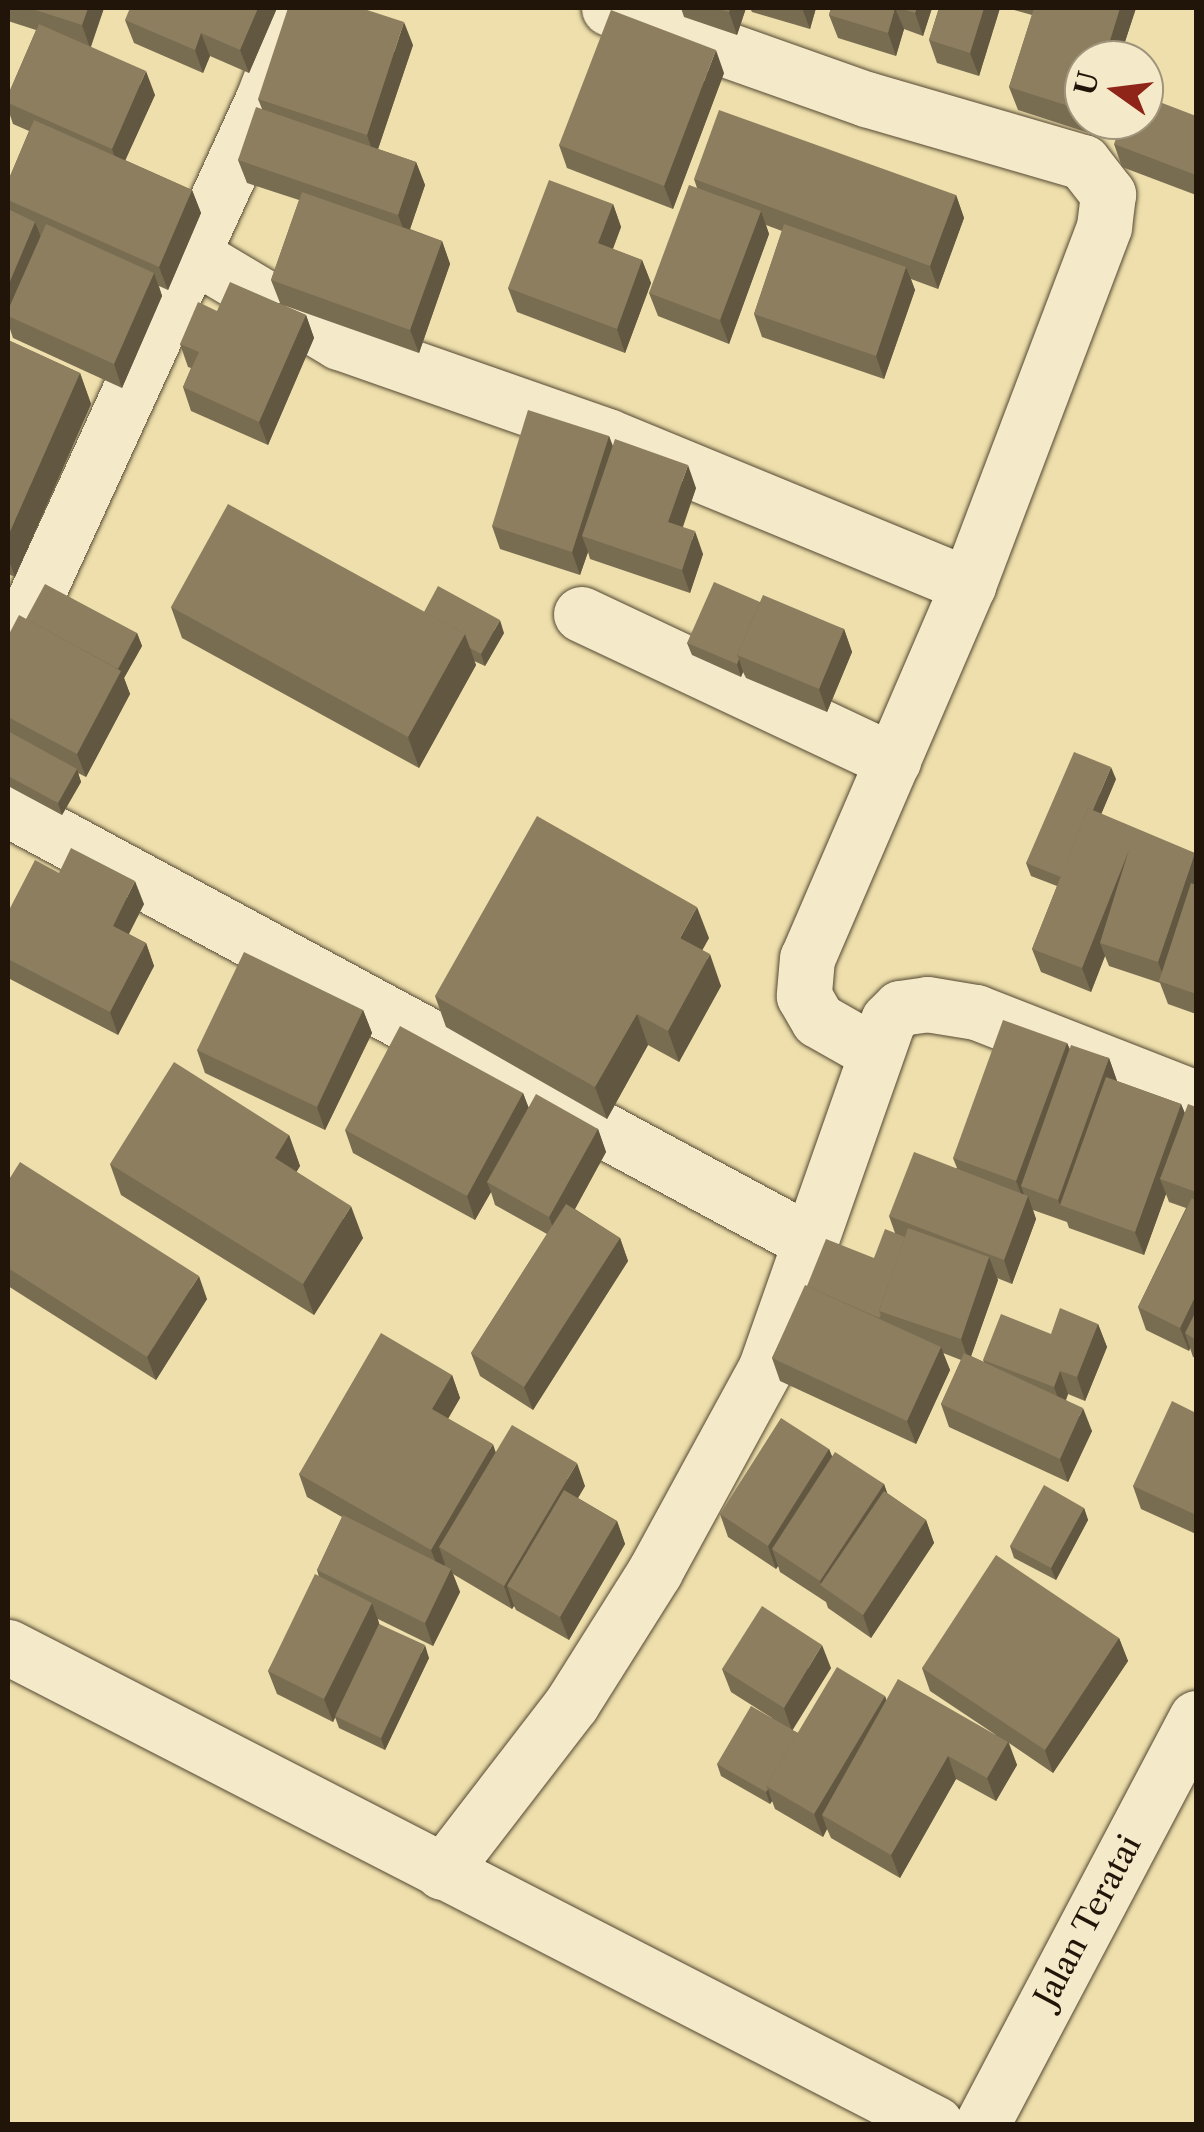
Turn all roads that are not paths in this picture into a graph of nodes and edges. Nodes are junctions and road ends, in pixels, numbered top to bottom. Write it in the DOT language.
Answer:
graph roads {
  1 [pos="298,8"];
  2 [pos="608,8"];
  3 [pos="193,255"];
  4 [pos="968,584"];
  5 [pos="581,614"];
  6 [pos="8,657"];
  7 [pos="893,761"];
  8 [pos="8,809"];
  9 [pos="874,1052"];
  10 [pos="1196,1098"];
  11 [pos="809,1241"];
  12 [pos="8,1647"];
  13 [pos="1196,1718"];
  14 [pos="442,1872"];
  15 [pos="936,2124"];
  16 [pos="982,2124"];
  1 -- 3 [label="street"];
  2 -- 4 [label="street"];
  3 -- 4 [label="street"];
  3 -- 6 [label="street"];
  4 -- 7 [label="street"];
  5 -- 7 [label="street"];
  7 -- 9 [label="street"];
  8 -- 11 [label="street"];
  9 -- 10 [label="street"];
  9 -- 11 [label="street"];
  11 -- 14 [label="street"];
  12 -- 14 [label="street"];
  13 -- 16 [label="street, Jalan Teratai"];
  14 -- 15 [label="street"];
}
